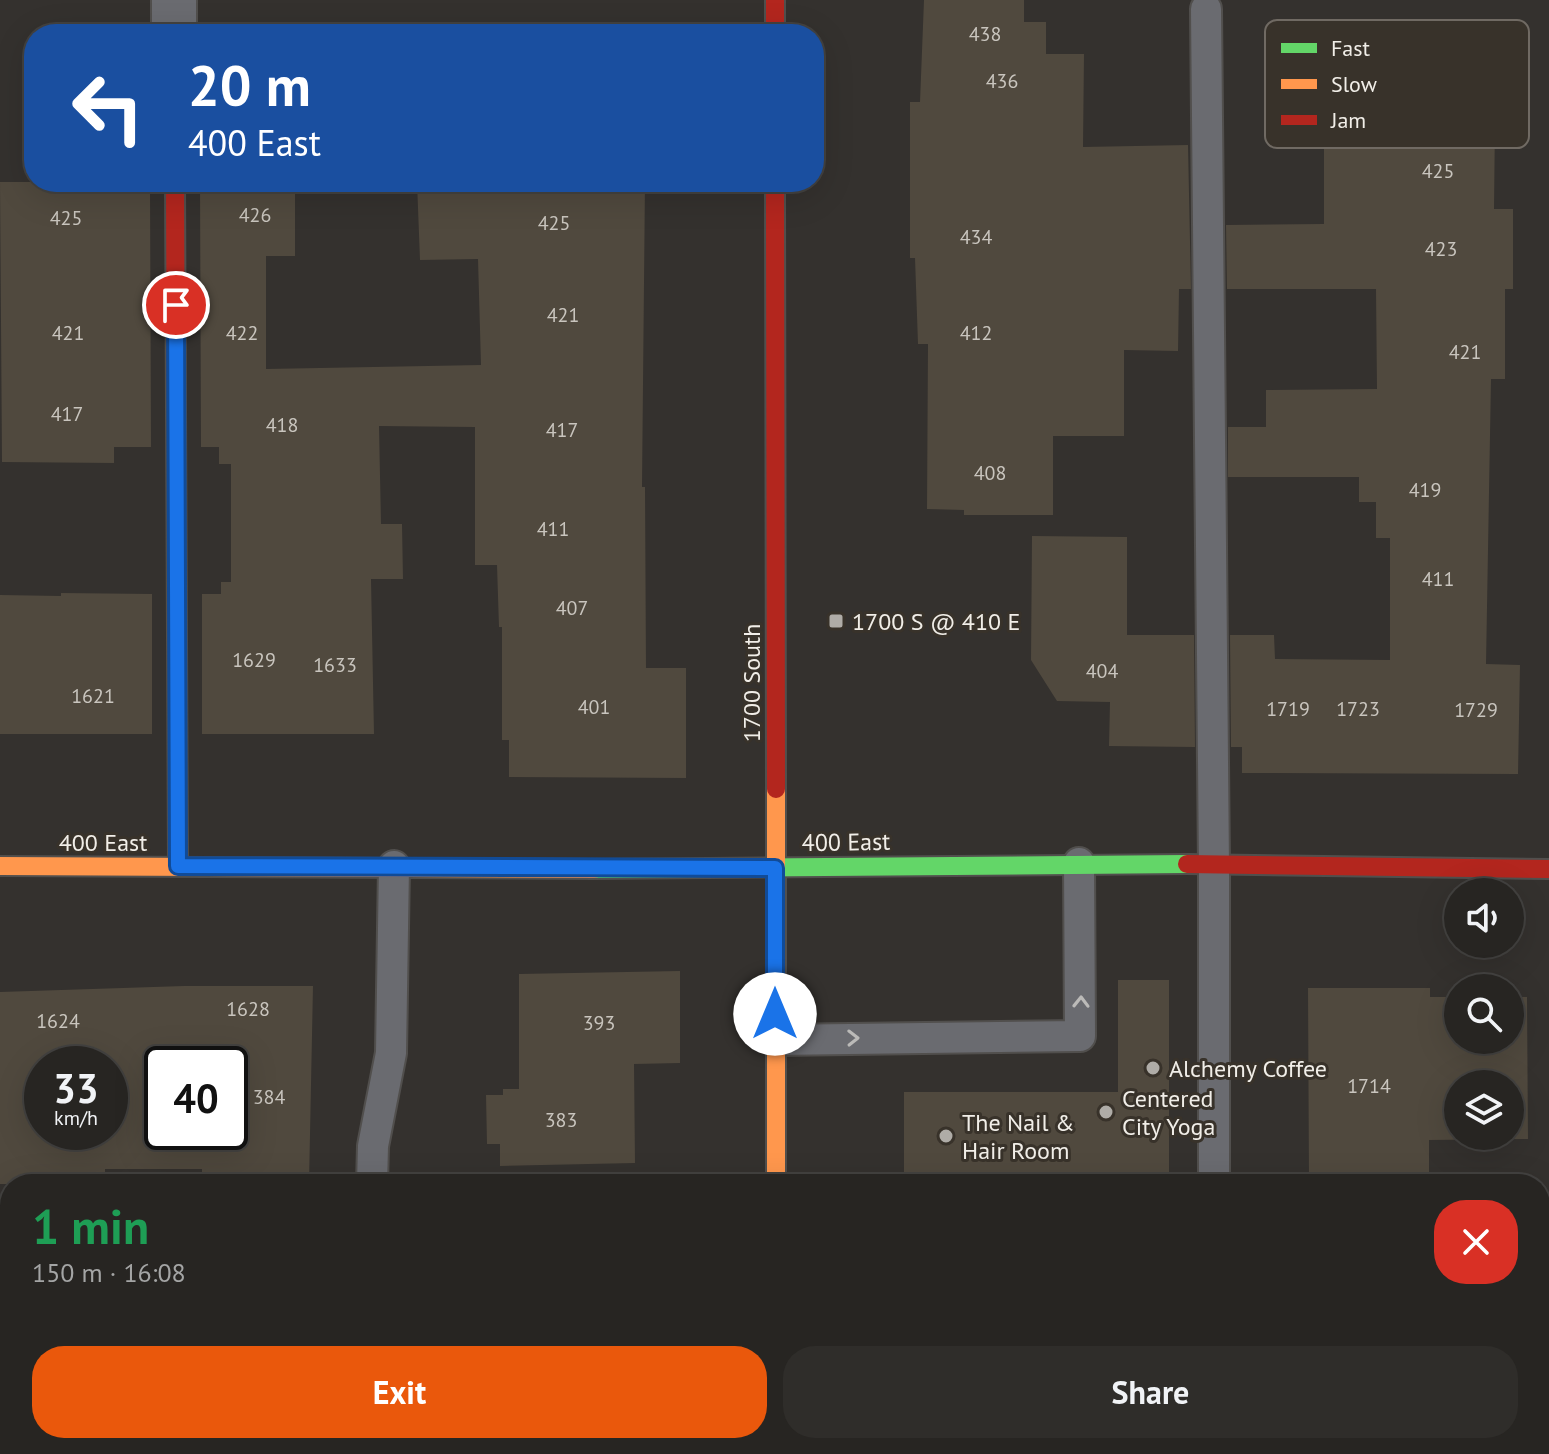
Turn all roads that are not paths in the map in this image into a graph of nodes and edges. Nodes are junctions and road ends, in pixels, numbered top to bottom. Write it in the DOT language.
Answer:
graph roads {
  1 [pos="174,0"];
  2 [pos="775,0"];
  3 [pos="1206,9"];
  4 [pos="174,24"];
  5 [pos="775,24"];
  6 [pos="175,192"];
  7 [pos="775,192"];
  8 [pos="1079,863"];
  9 [pos="0,866"];
  10 [pos="178,866"];
  11 [pos="394,866"];
  12 [pos="775,868"];
  13 [pos="1214,868"];
  14 [pos="1549,869"];
  15 [pos="775,1040"];
  16 [pos="372,1174"];
  17 [pos="776,1174"];
  18 [pos="1214,1174"];
  1 -- 4 [label="street"];
  2 -- 5 [label="street"];
  3 -- 13 [label="lane"];
  6 -- 10 [label="street"];
  7 -- 12 [label="street, 1700 South"];
  8 -- 12 [label="street, 400 East"];
  8 -- 13 [label="street, 400 East"];
  15 -- 8 [label="lane, one-way"];
  9 -- 10 [label="street, 400 East"];
  10 -- 11 [label="street, 400 East"];
  11 -- 12 [label="street, 400 East"];
  11 -- 16 [label="lane"];
  12 -- 15 [label="street, 1700 South"];
  13 -- 14 [label="street, 400 East"];
  13 -- 18 [label="lane"];
  15 -- 17 [label="street, 1700 South"];
}
